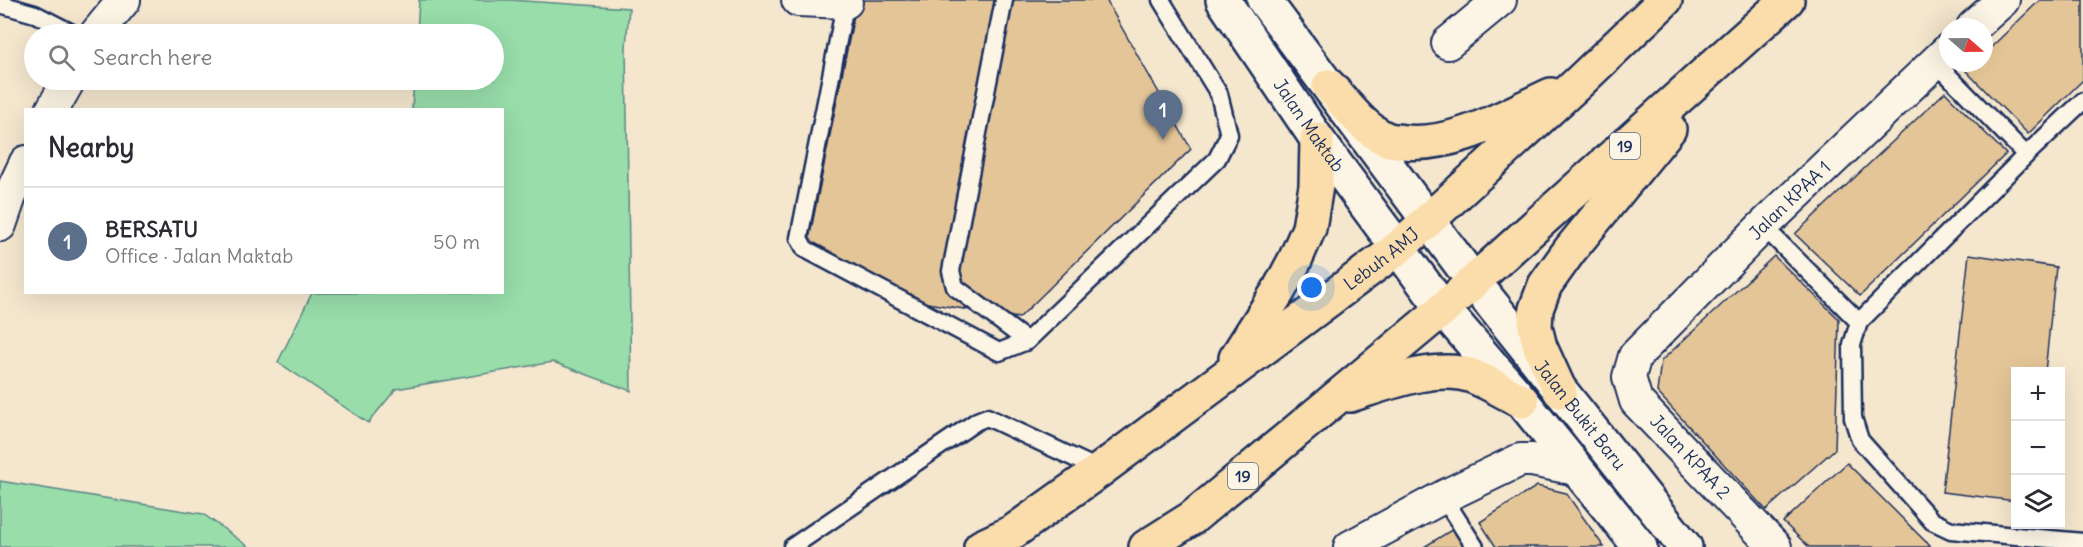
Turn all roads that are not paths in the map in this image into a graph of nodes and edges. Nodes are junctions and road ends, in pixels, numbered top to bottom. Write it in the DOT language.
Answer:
graph roads {
  1 [pos="124,0"];
  2 [pos="798,0"];
  3 [pos="1004,0"];
  4 [pos="1161,0"];
  5 [pos="1223,0"];
  6 [pos="1264,0"];
  7 [pos="1500,0"];
  8 [pos="1665,0"];
  9 [pos="2003,0"];
  10 [pos="846,1"];
  11 [pos="0,3"];
  12 [pos="1782,5"];
  13 [pos="1983,18"];
  14 [pos="54,24"];
  15 [pos="104,24"];
  16 [pos="1448,43"];
  17 [pos="1939,59"];
  18 [pos="1956,72"];
  19 [pos="1578,83"];
  20 [pos="1329,86"];
  21 [pos="63,90"];
  22 [pos="2083,101"];
  23 [pos="53,108"];
  24 [pos="1317,139"];
  25 [pos="2026,155"];
  26 [pos="24,166"];
  27 [pos="1429,220"];
  28 [pos="0,225"];
  29 [pos="1763,226"];
  30 [pos="1398,248"];
  31 [pos="1474,282"];
  32 [pos="1443,309"];
  33 [pos="1859,321"];
  34 [pos="1027,341"];
  35 [pos="1635,356"];
  36 [pos="1226,375"];
  37 [pos="1560,391"];
  38 [pos="1337,399"];
  39 [pos="1522,401"];
  40 [pos="1577,469"];
  41 [pos="1100,470"];
  42 [pos="1443,497"];
  43 [pos="2083,542"];
  44 [pos="792,547"];
  45 [pos="981,547"];
  46 [pos="1146,547"];
  47 [pos="1350,547"];
  48 [pos="1474,547"];
  49 [pos="1640,547"];
  50 [pos="1685,547"];
  51 [pos="1775,547"];
  1 -- 15 [label="street"];
  2 -- 10 [label="street"];
  3 -- 34 [label="lane"];
  4 -- 34 [label="lane"];
  5 -- 24 [label="main road, Jalan Maktab"];
  6 -- 20 [label="main road, Jalan Maktab"];
  7 -- 16 [label="street"];
  8 -- 19 [label="highway, Lebuh AMJ"];
  9 -- 13 [label="street"];
  10 -- 34 [label="lane"];
  11 -- 14 [label="lane"];
  12 -- 31 [label="highway, 19"];
  12 -- 37 [label="highway"];
  17 -- 29 [label="street, Jalan KPAA 1"];
  18 -- 25 [label="lane"];
  19 -- 20 [label="highway"];
  19 -- 27 [label="highway, Lebuh AMJ"];
  20 -- 27 [label="main road, Jalan Maktab"];
  21 -- 23 [label="street"];
  22 -- 25 [label="lane"];
  24 -- 30 [label="main road, Jalan Maktab"];
  24 -- 36 [label="highway"];
  25 -- 33 [label="lane"];
  26 -- 28 [label="street"];
  27 -- 30 [label="highway, Lebuh AMJ"];
  27 -- 31 [label="main road, Jalan Bukit Baru"];
  29 -- 33 [label="lane"];
  29 -- 35 [label="street, Jalan KPAA 1"];
  30 -- 32 [label="main road, Jalan Maktab"];
  30 -- 36 [label="highway, Lebuh AMJ"];
  31 -- 32 [label="highway, 19"];
  31 -- 37 [label="main road, Jalan Bukit Baru"];
  32 -- 38 [label="highway, 19"];
  32 -- 39 [label="main road, Jalan Bukit Baru"];
  33 -- 43 [label="lane"];
  35 -- 51 [label="street, Jalan KPAA 2"];
  36 -- 41 [label="highway, Lebuh AMJ"];
  37 -- 50 [label="main road, Jalan Bukit Baru"];
  38 -- 39 [label="highway"];
  38 -- 46 [label="highway, 19"];
  39 -- 40 [label="main road, Jalan Bukit Baru"];
  40 -- 42 [label="street"];
  40 -- 49 [label="main road, Jalan Bukit Baru"];
  41 -- 44 [label="lane"];
  41 -- 45 [label="highway, Lebuh AMJ"];
  42 -- 47 [label="street"];
  42 -- 48 [label="lane"];
}
